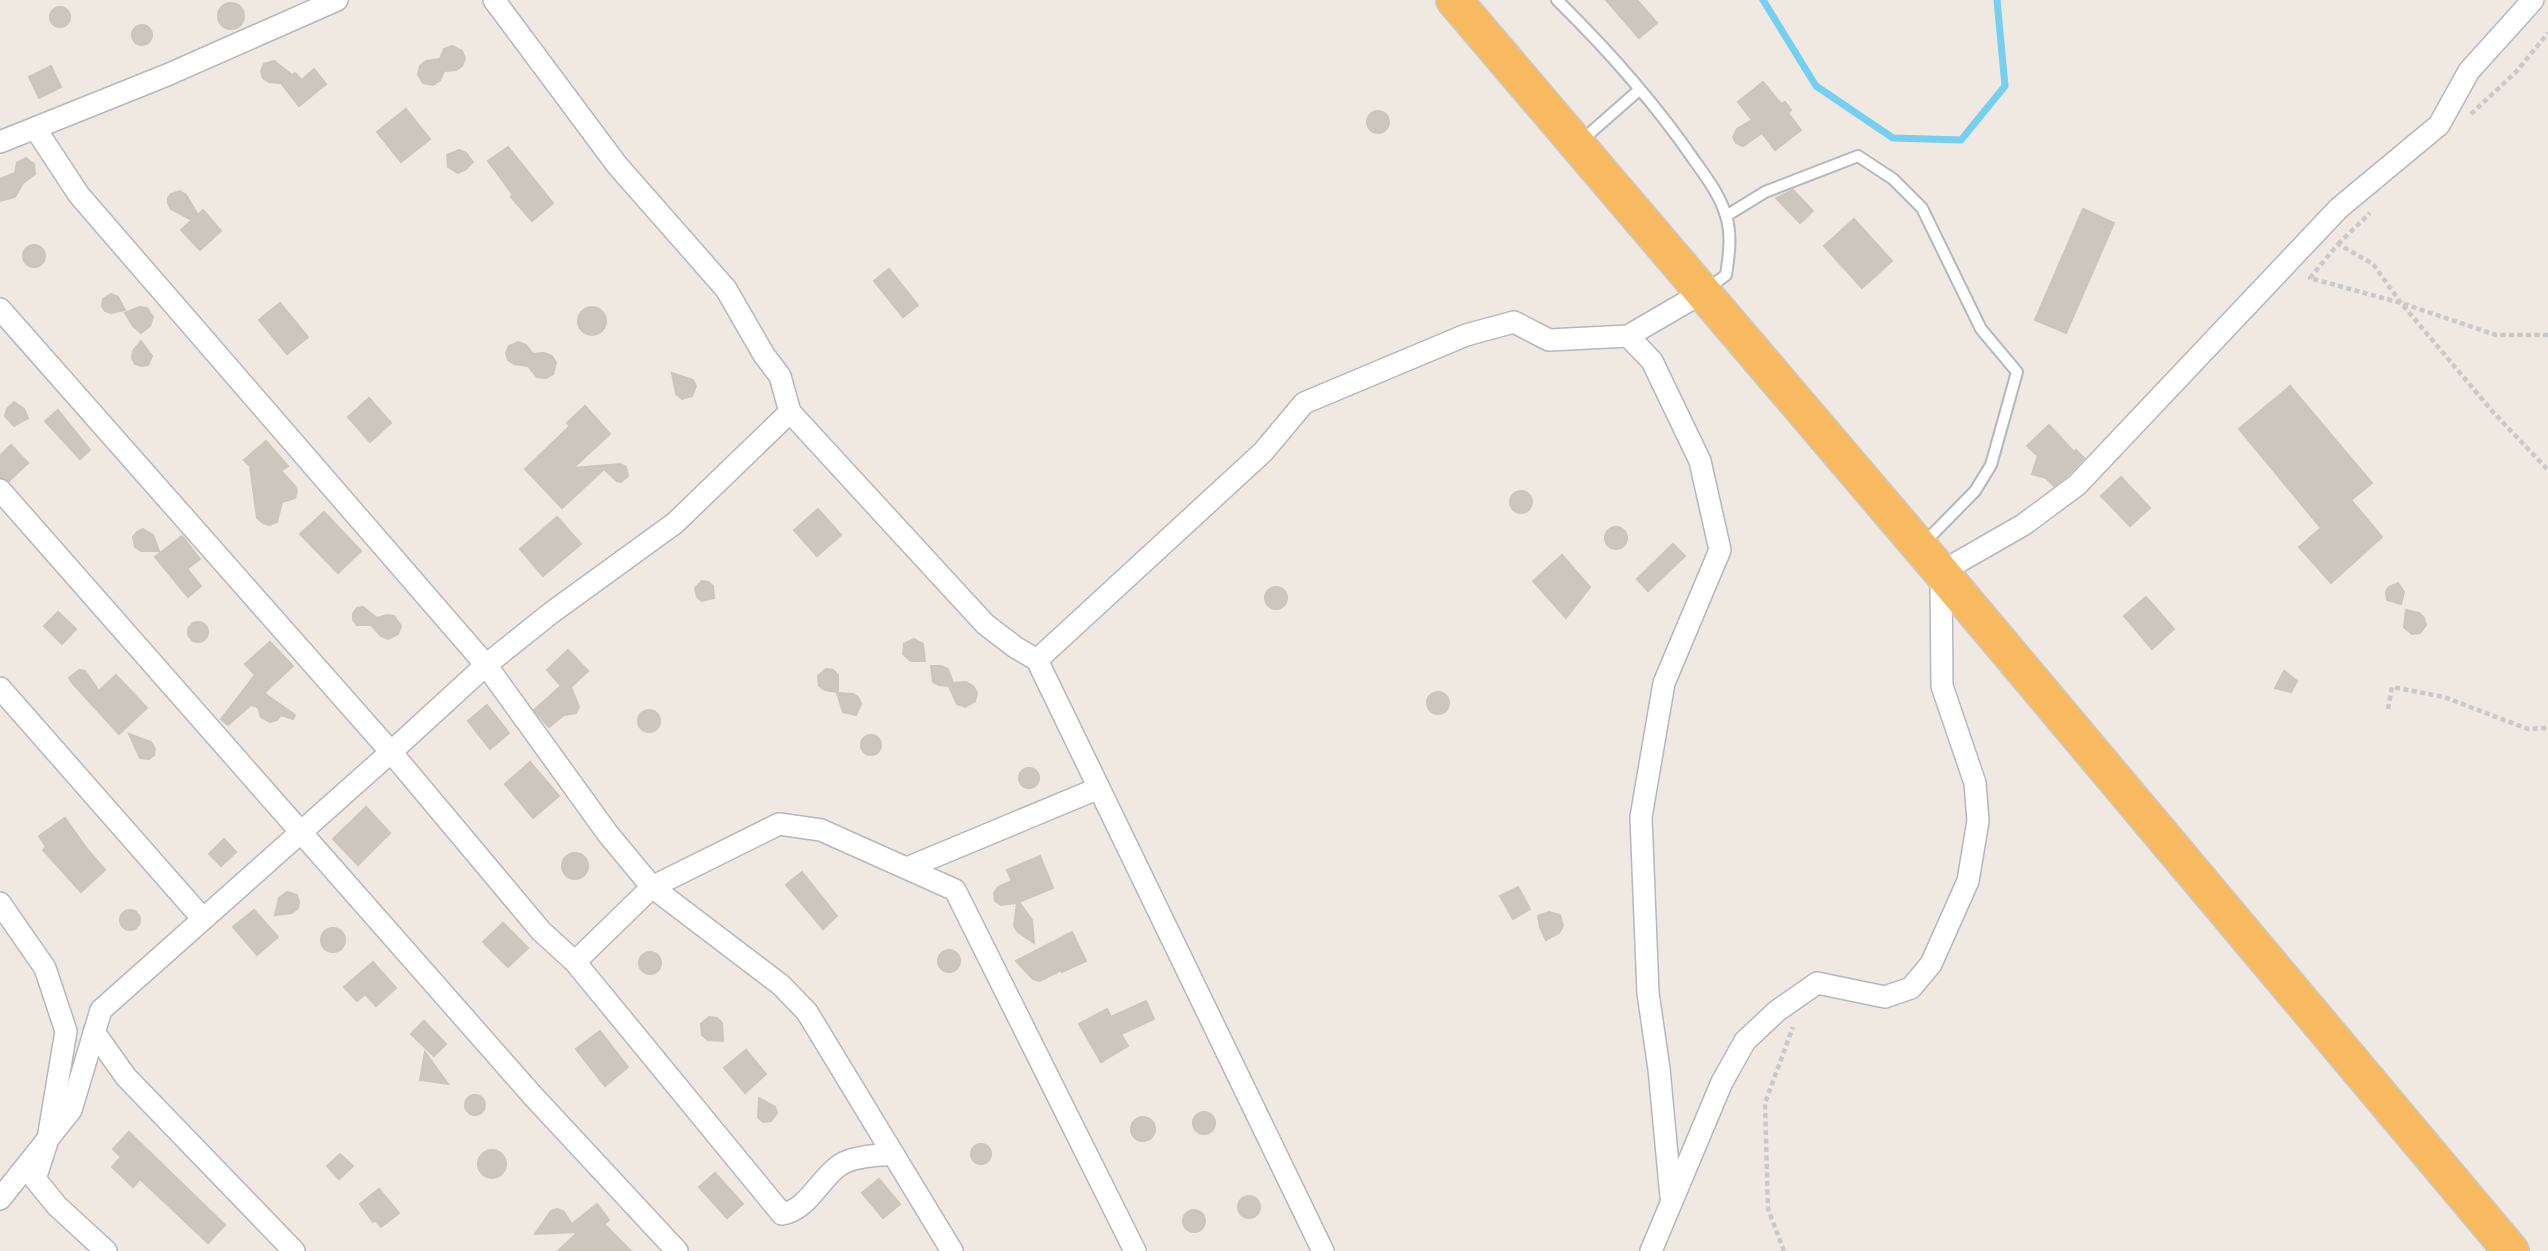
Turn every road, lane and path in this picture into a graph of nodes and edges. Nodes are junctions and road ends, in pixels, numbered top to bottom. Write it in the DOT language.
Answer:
graph roads {
  1 [pos="337,0"];
  2 [pos="494,0"];
  3 [pos="1454,0"];
  4 [pos="1557,0"];
  5 [pos="2533,0"];
  6 [pos="1639,90"];
  7 [pos="35,128"];
  8 [pos="0,142"];
  9 [pos="1577,144"];
  10 [pos="1726,216"];
  11 [pos="1702,293"];
  12 [pos="2401,303"];
  13 [pos="0,309"];
  14 [pos="2548,335"];
  15 [pos="1628,336"];
  16 [pos="790,412"];
  17 [pos="2548,470"];
  18 [pos="0,491"];
  19 [pos="1930,560"];
  20 [pos="1037,660"];
  21 [pos="486,665"];
  22 [pos="0,688"];
  23 [pos="2388,709"];
  24 [pos="2548,728"];
  25 [pos="391,752"];
  26 [pos="1099,788"];
  27 [pos="302,832"];
  28 [pos="907,869"];
  29 [pos="652,887"];
  30 [pos="0,903"];
  31 [pos="203,919"];
  32 [pos="575,962"];
  33 [pos="1796,1020"];
  34 [pos="94,1032"];
  35 [pos="48,1139"];
  36 [pos="894,1155"];
  37 [pos="0,1199"];
  38 [pos="1672,1204"];
  39 [pos="106,1251"];
  40 [pos="294,1251"];
  41 [pos="677,1251"];
  42 [pos="952,1251"];
  43 [pos="1135,1251"];
  44 [pos="1323,1251"];
  45 [pos="1651,1251"];
  46 [pos="1662,1251"];
  47 [pos="1784,1251"];
  48 [pos="2511,1251"];
  1 -- 7 [label="street"];
  2 -- 16 [label="street"];
  3 -- 9 [label="highway"];
  4 -- 6 [label="lane"];
  5 -- 19 [label="street"];
  6 -- 9 [label="lane"];
  6 -- 10 [label="lane"];
  7 -- 8 [label="street"];
  7 -- 21 [label="street"];
  9 -- 11 [label="highway"];
  10 -- 11 [label="lane"];
  10 -- 19 [label="lane"];
  11 -- 15 [label="street"];
  11 -- 19 [label="highway"];
  12 -- 12 [label="path"];
  12 -- 14 [label="path"];
  12 -- 17 [label="path"];
  13 -- 25 [label="street"];
  15 -- 20 [label="street"];
  15 -- 38 [label="street"];
  16 -- 20 [label="street"];
  16 -- 21 [label="street"];
  18 -- 27 [label="street"];
  19 -- 38 [label="street"];
  19 -- 48 [label="highway"];
  20 -- 26 [label="street"];
  21 -- 25 [label="street"];
  21 -- 29 [label="street"];
  22 -- 31 [label="street"];
  23 -- 24 [label="path"];
  25 -- 27 [label="street"];
  25 -- 32 [label="street"];
  26 -- 28 [label="street"];
  26 -- 44 [label="street"];
  27 -- 31 [label="street"];
  27 -- 41 [label="street"];
  28 -- 29 [label="street"];
  28 -- 43 [label="street"];
  29 -- 32 [label="street"];
  29 -- 36 [label="street"];
  30 -- 35 [label="street"];
  31 -- 34 [label="street"];
  32 -- 36 [label="street"];
  33 -- 47 [label="path"];
  34 -- 35 [label="street"];
  34 -- 40 [label="street"];
  35 -- 37 [label="street"];
  35 -- 39 [label="street"];
  36 -- 42 [label="street"];
  38 -- 45 [label="street"];
  38 -- 46 [label="street"];
}
